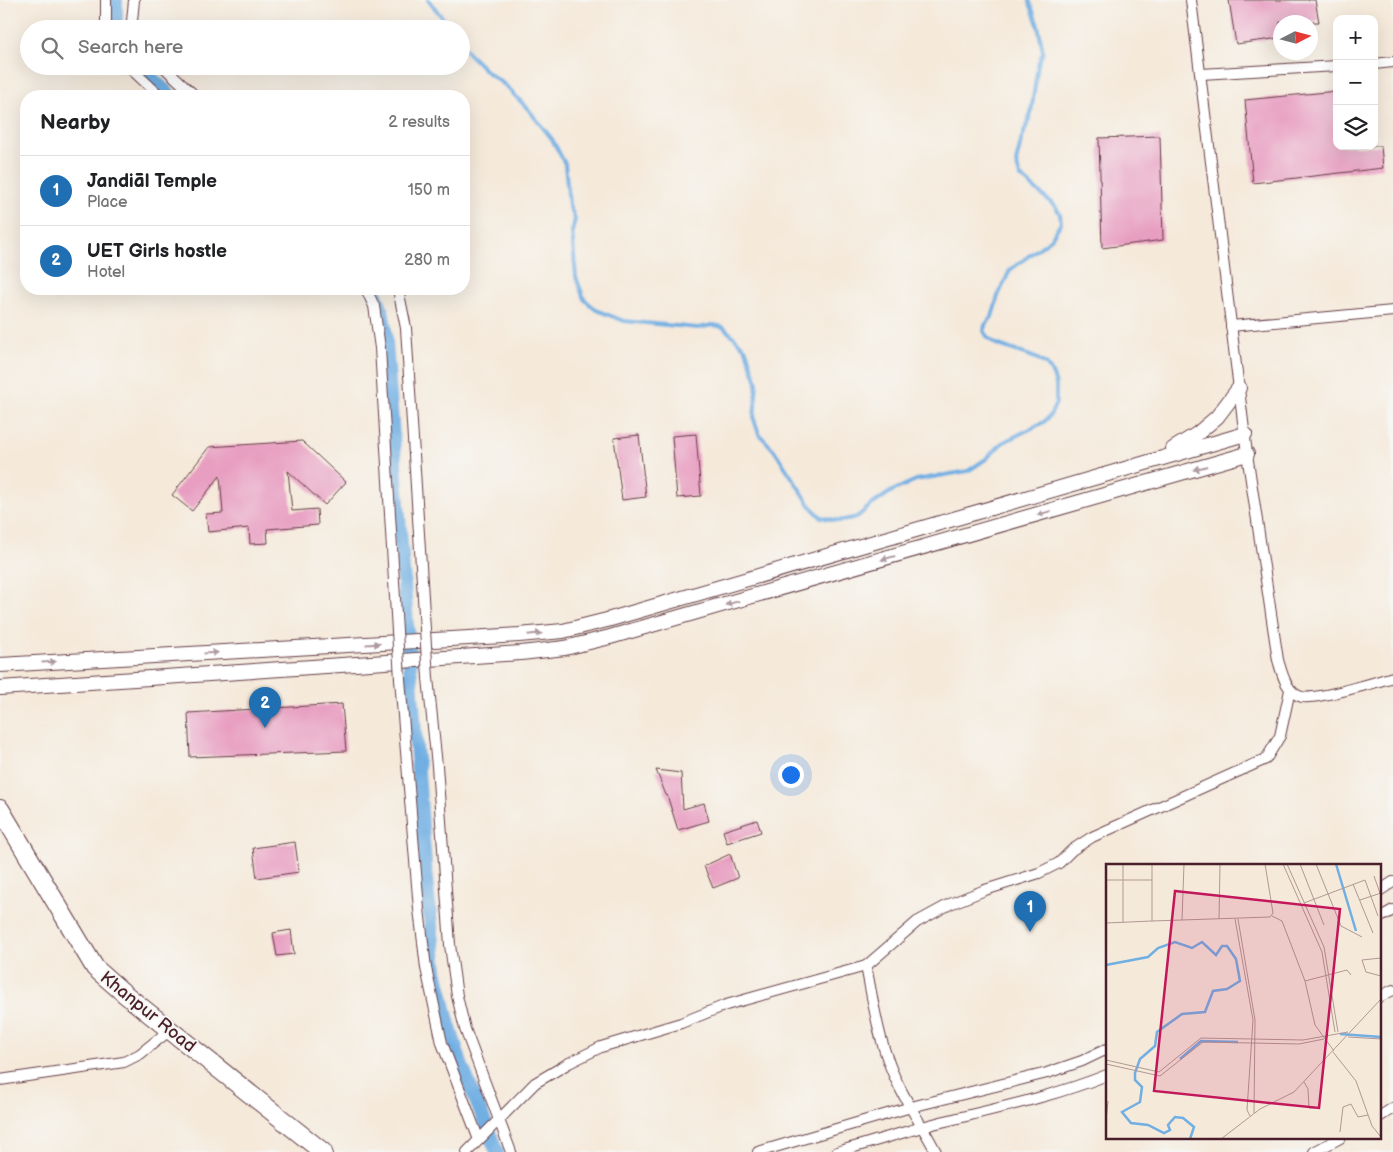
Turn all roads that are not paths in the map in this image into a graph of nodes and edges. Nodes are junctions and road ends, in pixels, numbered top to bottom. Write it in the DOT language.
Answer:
graph roads {
  1 [pos="106,0"];
  2 [pos="134,0"];
  3 [pos="1191,0"];
  4 [pos="106,20"];
  5 [pos="132,20"];
  6 [pos="1393,62"];
  7 [pos="1378,64"];
  8 [pos="1333,66"];
  9 [pos="1201,74"];
  10 [pos="138,75"];
  11 [pos="173,75"];
  12 [pos="154,90"];
  13 [pos="189,90"];
  14 [pos="369,295"];
  15 [pos="399,295"];
  16 [pos="1393,312"];
  17 [pos="1231,326"];
  18 [pos="1239,388"];
  19 [pos="1245,434"];
  20 [pos="1247,454"];
  21 [pos="1160,457"];
  22 [pos="0,665"];
  23 [pos="1393,677"];
  24 [pos="0,688"];
  25 [pos="1290,690"];
  26 [pos="0,810"];
  27 [pos="1393,882"];
  28 [pos="1380,890"];
  29 [pos="1393,910"];
  30 [pos="1380,917"];
  31 [pos="866,966"];
  32 [pos="1393,990"];
  33 [pos="1380,996"];
  34 [pos="170,1030"];
  35 [pos="1106,1049"];
  36 [pos="1106,1075"];
  37 [pos="0,1080"];
  38 [pos="1393,1108"];
  39 [pos="913,1110"];
  40 [pos="1380,1116"];
  41 [pos="495,1123"];
  42 [pos="922,1124"];
  43 [pos="482,1137"];
  44 [pos="1336,1140"];
  45 [pos="323,1152"];
  46 [pos="467,1152"];
  47 [pos="511,1152"];
  48 [pos="758,1152"];
  49 [pos="837,1152"];
  50 [pos="936,1152"];
  51 [pos="1314,1152"];
  1 -- 4 [label="street"];
  2 -- 5 [label="street"];
  3 -- 9 [label="street"];
  6 -- 7 [label="street"];
  8 -- 9 [label="street"];
  9 -- 17 [label="street"];
  10 -- 12 [label="street"];
  11 -- 13 [label="street"];
  14 -- 43 [label="street, bridge"];
  15 -- 41 [label="street, bridge"];
  16 -- 17 [label="street"];
  17 -- 18 [label="street"];
  18 -- 19 [label="street"];
  18 -- 21 [label="street"];
  19 -- 20 [label="street"];
  19 -- 21 [label="street"];
  20 -- 24 [label="street, one-way"];
  20 -- 25 [label="street"];
  22 -- 21 [label="street, one-way"];
  23 -- 25 [label="street"];
  25 -- 31 [label="street"];
  26 -- 34 [label="highway, Khanpur Road"];
  27 -- 28 [label="street"];
  29 -- 30 [label="street"];
  31 -- 39 [label="street"];
  31 -- 41 [label="street"];
  32 -- 33 [label="street"];
  34 -- 37 [label="street"];
  34 -- 45 [label="highway, Khanpur Road"];
  35 -- 39 [label="street"];
  36 -- 42 [label="street"];
  38 -- 40 [label="street"];
  39 -- 42 [label="street"];
  39 -- 48 [label="street"];
  41 -- 43 [label="street"];
  41 -- 47 [label="street"];
  42 -- 49 [label="street"];
  42 -- 50 [label="street"];
  43 -- 46 [label="street"];
  44 -- 51 [label="street"];
}
